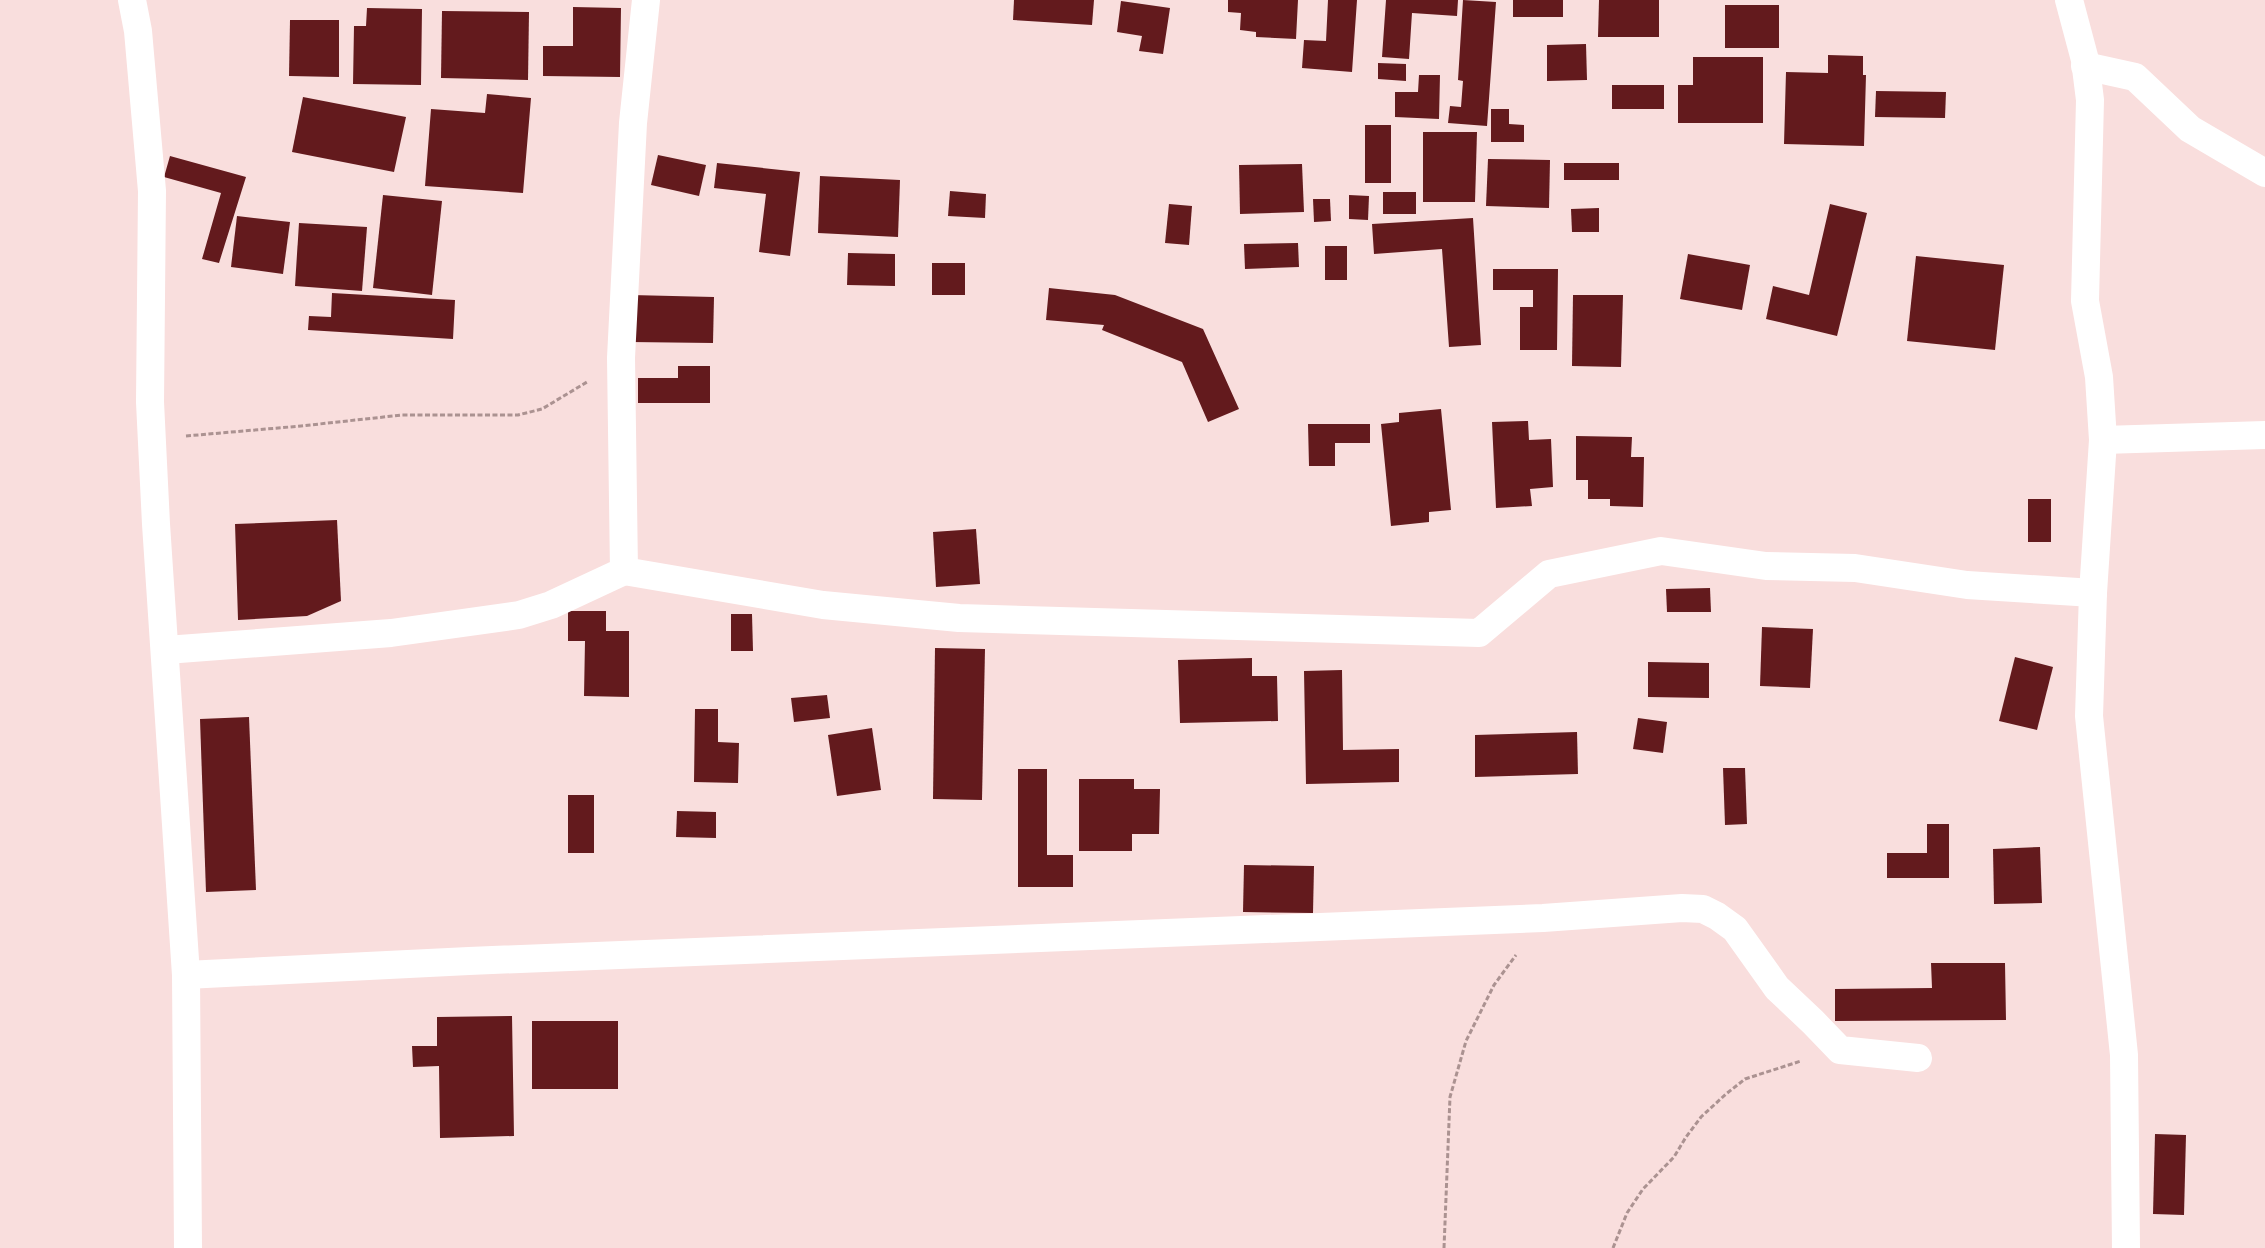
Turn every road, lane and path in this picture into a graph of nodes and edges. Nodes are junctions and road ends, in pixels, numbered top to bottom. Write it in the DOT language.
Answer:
graph roads {
  1 [pos="132,0"];
  2 [pos="646,0"];
  3 [pos="2069,0"];
  4 [pos="2085,66"];
  5 [pos="2265,172"];
  6 [pos="621,358"];
  7 [pos="2265,435"];
  8 [pos="153,438"];
  9 [pos="2103,440"];
  10 [pos="624,571"];
  11 [pos="2093,593"];
  12 [pos="166,650"];
  13 [pos="1543,918"];
  14 [pos="186,975"];
  15 [pos="1840,1050"];
  16 [pos="1918,1058"];
  17 [pos="188,1248"];
  18 [pos="1444,1248"];
  19 [pos="1614,1248"];
  20 [pos="2126,1248"];
  1 -- 8 [label="street"];
  2 -- 6 [label="street"];
  3 -- 4 [label="street"];
  4 -- 5 [label="street"];
  4 -- 9 [label="street"];
  6 -- 8 [label="path"];
  6 -- 10 [label="street"];
  7 -- 9 [label="street"];
  8 -- 12 [label="street"];
  9 -- 11 [label="street"];
  10 -- 11 [label="street"];
  10 -- 12 [label="street"];
  11 -- 20 [label="street"];
  12 -- 14 [label="street"];
  13 -- 14 [label="street"];
  13 -- 15 [label="street"];
  13 -- 18 [label="path"];
  14 -- 17 [label="street"];
  15 -- 16 [label="street"];
  15 -- 19 [label="path"];
}
